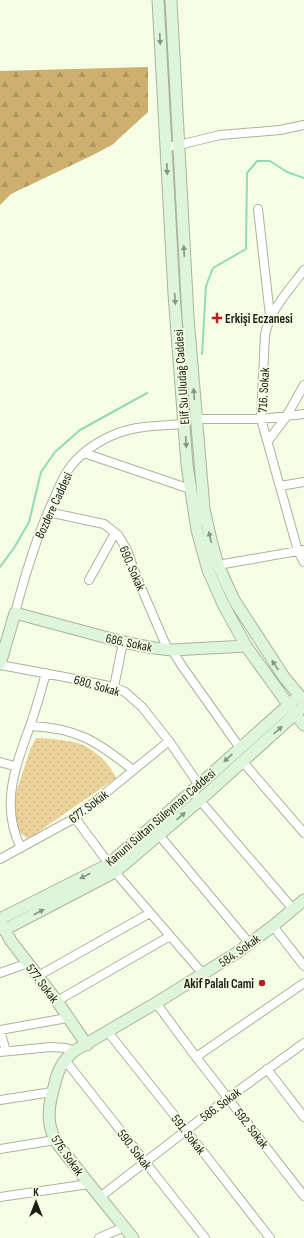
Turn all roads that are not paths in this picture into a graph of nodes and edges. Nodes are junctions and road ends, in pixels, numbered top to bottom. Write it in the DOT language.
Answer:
graph roads {
  1 [pos="158,0"];
  2 [pos="170,0"];
  3 [pos="304,125"];
  4 [pos="179,145"];
  5 [pos="166,147"];
  6 [pos="258,209"];
  7 [pos="304,270"];
  8 [pos="270,316"];
  9 [pos="304,385"];
  10 [pos="304,414"];
  11 [pos="286,416"];
  12 [pos="197,419"];
  13 [pos="261,419"];
  14 [pos="184,424"];
  15 [pos="268,441"];
  16 [pos="84,453"];
  17 [pos="304,482"];
  18 [pos="280,486"];
  19 [pos="190,488"];
  20 [pos="48,512"];
  21 [pos="115,532"];
  22 [pos="301,551"];
  23 [pos="304,562"];
  24 [pos="218,565"];
  25 [pos="89,580"];
  26 [pos="14,613"];
  27 [pos="123,642"];
  28 [pos="246,646"];
  29 [pos="170,650"];
  30 [pos="0,664"];
  31 [pos="46,673"];
  32 [pos="114,687"];
  33 [pos="302,696"];
  34 [pos="288,704"];
  35 [pos="304,706"];
  36 [pos="295,714"];
  37 [pos="304,725"];
  38 [pos="30,726"];
  39 [pos="169,741"];
  40 [pos="240,748"];
  41 [pos="0,762"];
  42 [pos="243,762"];
  43 [pos="14,766"];
  44 [pos="133,770"];
  45 [pos="196,788"];
  46 [pos="200,800"];
  47 [pos="75,818"];
  48 [pos="304,833"];
  49 [pos="159,835"];
  50 [pos="21,848"];
  51 [pos="0,859"];
  52 [pos="112,868"];
  53 [pos="304,900"];
  54 [pos="292,909"];
  55 [pos="150,913"];
  56 [pos="1,923"];
  57 [pos="274,926"];
  58 [pos="170,936"];
  59 [pos="250,944"];
  60 [pos="28,963"];
  61 [pos="304,966"];
  62 [pos="0,973"];
  63 [pos="203,974"];
  64 [pos="38,976"];
  65 [pos="304,983"];
  66 [pos="57,1001"];
  67 [pos="156,1004"];
  68 [pos="67,1018"];
  69 [pos="0,1031"];
  70 [pos="108,1032"];
  71 [pos="87,1045"];
  72 [pos="303,1046"];
  73 [pos="74,1051"];
  74 [pos="3,1052"];
  75 [pos="196,1058"];
  76 [pos="65,1060"];
  77 [pos="267,1069"];
  78 [pos="52,1092"];
  79 [pos="228,1098"];
  80 [pos="0,1100"];
  81 [pos="304,1117"];
  82 [pos="186,1130"];
  83 [pos="55,1140"];
  84 [pos="0,1148"];
  85 [pos="145,1163"];
  86 [pos="89,1184"];
  87 [pos="304,1196"];
  88 [pos="0,1197"];
  89 [pos="100,1197"];
  90 [pos="124,1227"];
  91 [pos="99,1238"];
  92 [pos="133,1238"];
  93 [pos="205,1238"];
  94 [pos="270,1238"];
  1 -- 5 [label="street, Elif Su Uludağ Caddesi, one-way"];
  2 -- 4 [label="street, Elif Su Uludağ Caddesi"];
  3 -- 4 [label="street"];
  4 -- 5 [label="street"];
  12 -- 4 [label="street, Elif Su Uludağ Caddesi, one-way"];
  5 -- 14 [label="street, Elif Su Uludağ Caddesi, one-way"];
  6 -- 8 [label="street"];
  7 -- 8 [label="street, 716. Sokak"];
  8 -- 13 [label="street, 716. Sokak"];
  9 -- 11 [label="street"];
  10 -- 11 [label="street"];
  11 -- 13 [label="street"];
  11 -- 15 [label="street"];
  12 -- 13 [label="street"];
  24 -- 12 [label="street, Elif Su Uludağ Caddesi, one-way"];
  13 -- 15 [label="street, 716. Sokak"];
  14 -- 16 [label="street, Bozdere Caddesi"];
  14 -- 19 [label="street, Elif Su Uludağ Caddesi, one-way"];
  15 -- 18 [label="street, 716. Sokak"];
  16 -- 19 [label="street"];
  16 -- 20 [label="street, Bozdere Caddesi"];
  17 -- 18 [label="street"];
  18 -- 22 [label="street, 716. Sokak"];
  19 -- 28 [label="street, Elif Su Uludağ Caddesi"];
  20 -- 21 [label="street, 690. Sokak"];
  20 -- 26 [label="street, Bozdere Caddesi"];
  21 -- 25 [label="street"];
  21 -- 29 [label="street, 690. Sokak"];
  22 -- 23 [label="street, 716. Sokak"];
  22 -- 24 [label="street"];
  33 -- 24 [label="street, Elif Su Uludağ Caddesi, one-way"];
  26 -- 27 [label="street, 686. Sokak"];
  26 -- 30 [label="street, Bozdere Caddesi"];
  27 -- 29 [label="street, 686. Sokak"];
  27 -- 32 [label="street"];
  28 -- 29 [label="street, 686. Sokak"];
  28 -- 34 [label="street, Elif Su Uludağ Caddesi"];
  29 -- 40 [label="street, 690. Sokak"];
  30 -- 31 [label="street, 680. Sokak"];
  31 -- 32 [label="street, 680. Sokak"];
  31 -- 38 [label="street"];
  32 -- 39 [label="street, 680. Sokak"];
  33 -- 34 [label="street, Kanuni Sultan Süleyman Caddesi"];
  34 -- 36 [label="street, Elif Su Uludağ Caddesi"];
  34 -- 40 [label="street, Kanuni Sultan Süleyman Caddesi"];
  35 -- 36 [label="street"];
  36 -- 37 [label="street, Elif Su Uludağ Caddesi"];
  42 -- 36 [label="street, one-way"];
  38 -- 43 [label="street"];
  38 -- 44 [label="street"];
  39 -- 44 [label="street, 677. Sokak"];
  39 -- 45 [label="street, 680. Sokak"];
  40 -- 45 [label="street, Kanuni Sultan Süleyman Caddesi, one-way"];
  41 -- 43 [label="street"];
  42 -- 46 [label="street"];
  42 -- 48 [label="street"];
  43 -- 50 [label="street"];
  44 -- 47 [label="street, 677. Sokak"];
  45 -- 46 [label="street, 680. Sokak"];
  45 -- 52 [label="street, Kanuni Sultan Süleyman Caddesi"];
  49 -- 46 [label="street, one-way"];
  46 -- 54 [label="street, 680. Sokak"];
  47 -- 50 [label="street, 677. Sokak"];
  47 -- 52 [label="street"];
  49 -- 52 [label="street"];
  49 -- 59 [label="street"];
  50 -- 51 [label="street, 677. Sokak"];
  52 -- 55 [label="street"];
  52 -- 56 [label="street"];
  53 -- 54 [label="street, 584. Sokak"];
  54 -- 57 [label="street, 584. Sokak"];
  55 -- 58 [label="street"];
  55 -- 64 [label="street"];
  56 -- 60 [label="street, 577. Sokak"];
  57 -- 59 [label="street, 584. Sokak"];
  57 -- 61 [label="street"];
  58 -- 63 [label="street"];
  58 -- 66 [label="street"];
  59 -- 63 [label="street, 584. Sokak"];
  60 -- 62 [label="street"];
  60 -- 64 [label="street, 577. Sokak"];
  63 -- 67 [label="street, 584. Sokak"];
  64 -- 66 [label="street, 577. Sokak"];
  65 -- 75 [label="street"];
  66 -- 68 [label="street, 577. Sokak"];
  67 -- 70 [label="street, 584. Sokak"];
  67 -- 75 [label="street, 592. Sokak"];
  68 -- 69 [label="street"];
  68 -- 71 [label="street, 577. Sokak"];
  69 -- 74 [label="street"];
  70 -- 71 [label="street, 584. Sokak"];
  70 -- 82 [label="street, 591. Sokak"];
  71 -- 73 [label="street, 576. Sokak"];
  72 -- 77 [label="street, 586. Sokak"];
  73 -- 74 [label="street"];
  73 -- 76 [label="street, 576. Sokak"];
  75 -- 79 [label="street, 592. Sokak"];
  76 -- 78 [label="street, 576. Sokak"];
  76 -- 85 [label="street, 590. Sokak"];
  77 -- 79 [label="street, 586. Sokak"];
  77 -- 81 [label="street"];
  78 -- 80 [label="street"];
  78 -- 83 [label="street, 576. Sokak"];
  79 -- 82 [label="street, 586. Sokak"];
  79 -- 87 [label="street, 592. Sokak"];
  82 -- 85 [label="street, 586. Sokak"];
  82 -- 94 [label="street, 591. Sokak"];
  83 -- 84 [label="street"];
  83 -- 86 [label="street, 576. Sokak"];
  85 -- 89 [label="street, 586. Sokak"];
  85 -- 93 [label="street, 590. Sokak"];
  86 -- 88 [label="street"];
  86 -- 89 [label="street, 576. Sokak"];
  89 -- 90 [label="street, 576. Sokak"];
  90 -- 91 [label="street"];
  90 -- 92 [label="street, 576. Sokak"];
}
